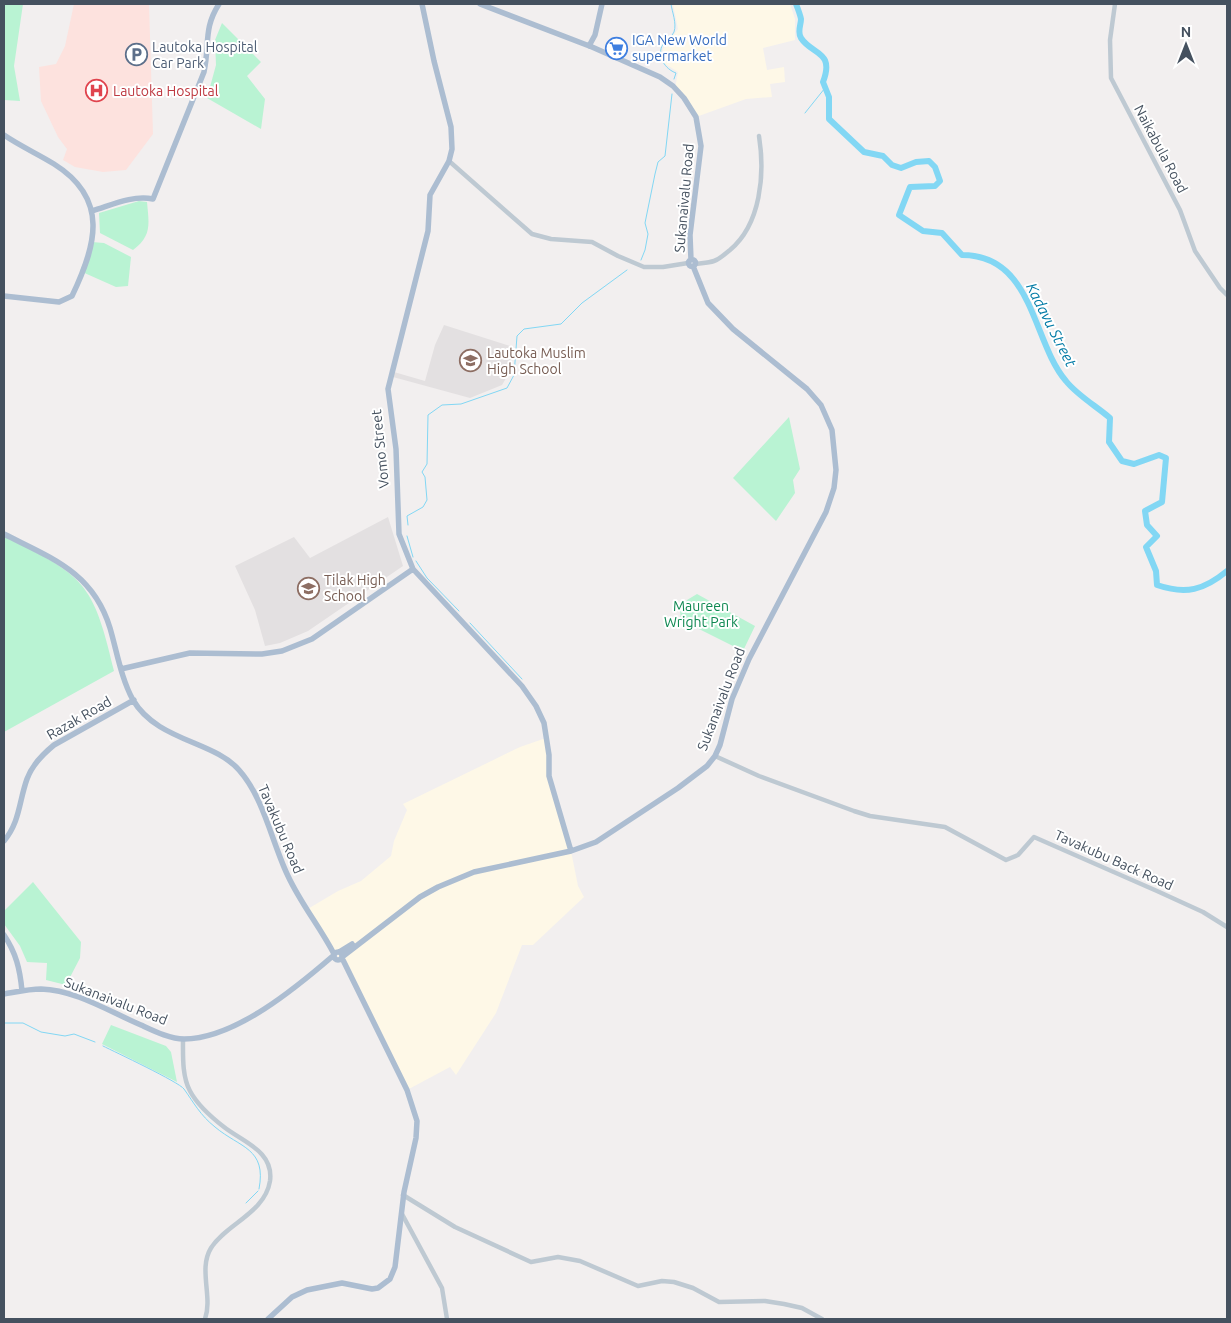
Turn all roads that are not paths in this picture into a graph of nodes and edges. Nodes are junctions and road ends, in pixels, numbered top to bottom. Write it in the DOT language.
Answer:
graph roads {
  1 [pos="219,4"];
  2 [pos="422,4"];
  3 [pos="480,4"];
  4 [pos="602,4"];
  5 [pos="1115,4"];
  6 [pos="589,46"];
  7 [pos="4,134"];
  8 [pos="759,136"];
  9 [pos="449,160"];
  10 [pos="92,211"];
  11 [pos="692,263"];
  12 [pos="1227,295"];
  13 [pos="4,296"];
  14 [pos="4,534"];
  15 [pos="413,569"];
  16 [pos="121,669"];
  17 [pos="134,700"];
  18 [pos="715,756"];
  19 [pos="4,841"];
  20 [pos="571,851"];
  21 [pos="1227,927"];
  22 [pos="4,935"];
  23 [pos="338,956"];
  24 [pos="22,990"];
  25 [pos="4,994"];
  26 [pos="183,1039"];
  27 [pos="404,1195"];
  28 [pos="402,1214"];
  29 [pos="205,1319"];
  30 [pos="268,1319"];
  31 [pos="447,1319"];
  32 [pos="822,1319"];
  1 -- 10 [label="main road"];
  2 -- 9 [label="main road, Vomo Street"];
  3 -- 6 [label="main road, Sukanaivalu Road"];
  4 -- 6 [label="main road"];
  5 -- 12 [label="street, Naikabula Road"];
  6 -- 11 [label="main road, Sukanaivalu Road"];
  7 -- 10 [label="main road"];
  8 -- 11 [label="street"];
  9 -- 11 [label="street"];
  9 -- 15 [label="main road, Vomo Street"];
  10 -- 13 [label="main road"];
  11 -- 18 [label="main road, Sukanaivalu Road"];
  14 -- 16 [label="main road, Tavakubu Road"];
  15 -- 16 [label="main road"];
  15 -- 20 [label="main road, Vomo Street"];
  16 -- 17 [label="main road, Tavakubu Road"];
  17 -- 19 [label="main road, Razak Road"];
  17 -- 23 [label="main road, Tavakubu Road"];
  18 -- 20 [label="main road, Sukanaivalu Road"];
  18 -- 21 [label="street, Tavakubu Back Road"];
  20 -- 23 [label="main road, Sukanaivalu Road"];
  22 -- 24 [label="main road"];
  23 -- 26 [label="main road, Sukanaivalu Road"];
  23 -- 27 [label="main road, Tavakubu Road"];
  24 -- 25 [label="main road, Sukanaivalu Road"];
  24 -- 26 [label="main road, Sukanaivalu Road"];
  26 -- 29 [label="street"];
  27 -- 28 [label="main road, Tavakubu Road"];
  27 -- 32 [label="street"];
  28 -- 30 [label="main road, Tavakubu Road"];
  28 -- 31 [label="street"];
}
